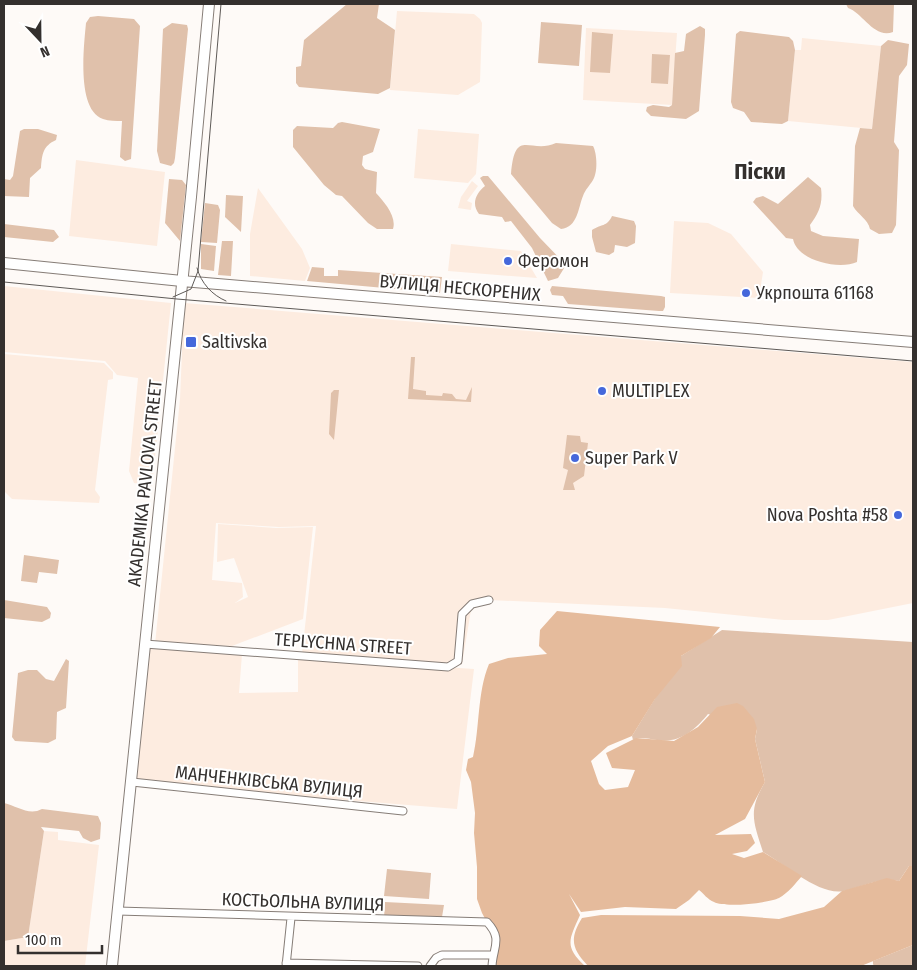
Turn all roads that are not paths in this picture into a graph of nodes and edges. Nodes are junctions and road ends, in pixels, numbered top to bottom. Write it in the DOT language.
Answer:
graph roads {
  1 [pos="208,4"];
  2 [pos="4,263"];
  3 [pos="182,281"];
  4 [pos="913,342"];
  5 [pos="489,600"];
  6 [pos="144,644"];
  7 [pos="132,782"];
  8 [pos="403,811"];
  9 [pos="118,911"];
  10 [pos="291,918"];
  11 [pos="492,955"];
  12 [pos="286,965"];
  13 [pos="112,966"];
  14 [pos="418,966"];
  15 [pos="430,966"];
  16 [pos="492,966"];
  1 -- 3 [label="main road, AKADEMIKA PAVLOVA STREET"];
  2 -- 3 [label="main road, ВУЛИЦЯ НЕСКОРЕНИХ"];
  3 -- 4 [label="main road, ВУЛИЦЯ НЕСКОРЕНИХ"];
  3 -- 6 [label="main road, AKADEMIKA PAVLOVA STREET"];
  5 -- 6 [label="street, TEPLYCHNA STREET"];
  6 -- 7 [label="main road, AKADEMIKA PAVLOVA STREET"];
  7 -- 8 [label="street, МАНЧЕНКІВСЬКА ВУЛИЦЯ"];
  7 -- 9 [label="main road, AKADEMIKA PAVLOVA STREET"];
  9 -- 10 [label="street, КОСТЬОЛЬНА ВУЛИЦЯ"];
  9 -- 13 [label="main road, AKADEMIKA PAVLOVA STREET"];
  10 -- 11 [label="street, КОСТЬОЛЬНА ВУЛИЦЯ"];
  10 -- 12 [label="street"];
  11 -- 15 [label="street"];
  11 -- 16 [label="street"];
  12 -- 14 [label="street"];
}
